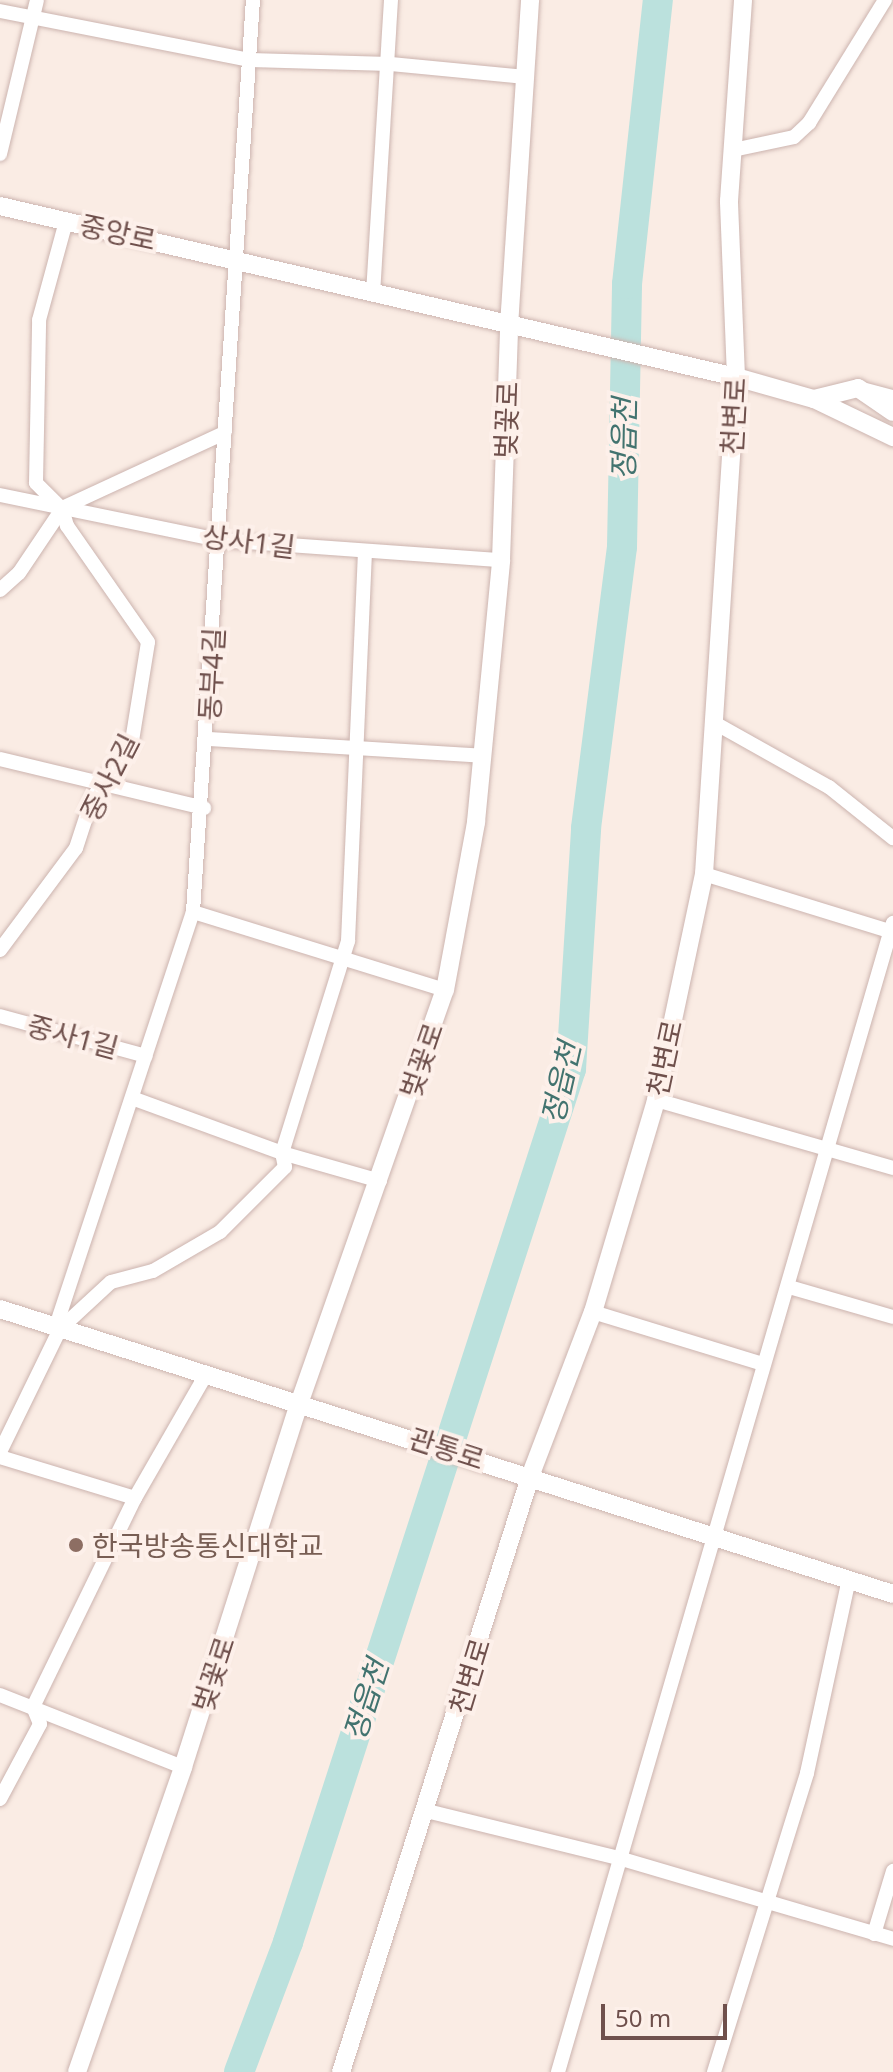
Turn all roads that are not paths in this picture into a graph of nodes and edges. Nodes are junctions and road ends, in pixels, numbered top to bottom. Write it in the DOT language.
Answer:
graph roads {
  1 [pos="37,0"];
  2 [pos="253,0"];
  3 [pos="391,0"];
  4 [pos="530,0"];
  5 [pos="743,0"];
  6 [pos="885,0"];
  7 [pos="0,11"];
  8 [pos="32,18"];
  9 [pos="250,60"];
  10 [pos="390,64"];
  11 [pos="526,77"];
  12 [pos="733,150"];
  13 [pos="0,154"];
  14 [pos="0,206"];
  15 [pos="66,221"];
  16 [pos="236,258"];
  17 [pos="373,294"];
  18 [pos="509,326"];
  19 [pos="736,377"];
  20 [pos="858,388"];
  21 [pos="893,397"];
  22 [pos="814,399"];
  23 [pos="893,412"];
  24 [pos="224,433"];
  25 [pos="893,437"];
  26 [pos="0,495"];
  27 [pos="62,509"];
  28 [pos="219,540"];
  29 [pos="365,553"];
  30 [pos="501,560"];
  31 [pos="0,590"];
  32 [pos="713,722"];
  33 [pos="208,739"];
  34 [pos="359,745"];
  35 [pos="483,756"];
  36 [pos="0,759"];
  37 [pos="103,785"];
  38 [pos="204,808"];
  39 [pos="893,838"];
  40 [pos="704,874"];
  41 [pos="193,912"];
  42 [pos="892,929"];
  43 [pos="0,950"];
  44 [pos="339,959"];
  45 [pos="445,990"];
  46 [pos="0,1016"];
  47 [pos="146,1056"];
  48 [pos="132,1098"];
  49 [pos="656,1100"];
  50 [pos="828,1151"];
  51 [pos="282,1153"];
  52 [pos="893,1168"];
  53 [pos="380,1181"];
  54 [pos="789,1287"];
  55 [pos="0,1309"];
  56 [pos="593,1312"];
  57 [pos="893,1317"];
  58 [pos="58,1328"];
  59 [pos="763,1364"];
  60 [pos="207,1373"];
  61 [pos="300,1401"];
  62 [pos="0,1455"];
  63 [pos="531,1474"];
  64 [pos="135,1498"];
  65 [pos="716,1535"];
  66 [pos="849,1579"];
  67 [pos="893,1594"];
  68 [pos="0,1695"];
  69 [pos="33,1707"];
  70 [pos="183,1767"];
  71 [pos="0,1799"];
  72 [pos="427,1811"];
  73 [pos="622,1859"];
  74 [pos="893,1871"];
  75 [pos="764,1900"];
  76 [pos="874,1934"];
  77 [pos="893,1939"];
  78 [pos="77,2072"];
  79 [pos="341,2072"];
  80 [pos="558,2072"];
  81 [pos="714,2072"];
  1 -- 8 [label="street"];
  2 -- 9 [label="street, 동부4길"];
  3 -- 10 [label="street"];
  4 -- 11 [label="street, 벚꽃로"];
  5 -- 12 [label="street, 천변로"];
  6 -- 12 [label="street"];
  7 -- 8 [label="street"];
  8 -- 9 [label="street"];
  8 -- 13 [label="street"];
  9 -- 10 [label="street"];
  9 -- 16 [label="street, 동부4길"];
  10 -- 11 [label="street"];
  10 -- 17 [label="street"];
  11 -- 18 [label="street, 벚꽃로"];
  12 -- 19 [label="street, 천변로"];
  14 -- 15 [label="street, 중앙로"];
  15 -- 16 [label="street, 중앙로"];
  15 -- 27 [label="street, 중사2길"];
  16 -- 17 [label="street, 중앙로"];
  16 -- 24 [label="street, 동부4길"];
  17 -- 18 [label="street, 중앙로"];
  18 -- 19 [label="street, 중앙로"];
  18 -- 30 [label="street, 벚꽃로"];
  19 -- 22 [label="street, 중앙로"];
  19 -- 32 [label="street, 천변로"];
  20 -- 21 [label="street"];
  20 -- 22 [label="street"];
  20 -- 23 [label="street"];
  22 -- 25 [label="street, 중앙로"];
  24 -- 27 [label="street"];
  24 -- 28 [label="street, 동부4길"];
  26 -- 27 [label="street, 상사1길"];
  27 -- 28 [label="street, 상사1길"];
  27 -- 31 [label="street"];
  27 -- 37 [label="street, 중사2길"];
  28 -- 29 [label="street, 상사1길"];
  28 -- 33 [label="street, 동부4길"];
  29 -- 30 [label="street, 상사1길"];
  29 -- 34 [label="street"];
  30 -- 35 [label="street, 벚꽃로"];
  32 -- 39 [label="street"];
  32 -- 40 [label="street, 천변로"];
  33 -- 34 [label="street"];
  33 -- 38 [label="street, 동부4길"];
  34 -- 35 [label="street"];
  34 -- 44 [label="street"];
  35 -- 45 [label="street, 벚꽃로"];
  36 -- 37 [label="street"];
  37 -- 38 [label="street"];
  37 -- 43 [label="street, 중사2길"];
  38 -- 41 [label="street, 동부4길"];
  40 -- 42 [label="street"];
  40 -- 49 [label="street, 천변로"];
  41 -- 44 [label="street"];
  41 -- 47 [label="street, 동부4길"];
  42 -- 50 [label="street"];
  44 -- 45 [label="street"];
  44 -- 51 [label="street"];
  45 -- 53 [label="street, 벚꽃로"];
  46 -- 47 [label="street, 중사1길"];
  47 -- 48 [label="street, 동부4길"];
  48 -- 51 [label="street"];
  48 -- 58 [label="street, 동부4길"];
  49 -- 50 [label="street"];
  49 -- 56 [label="street, 천변로"];
  50 -- 52 [label="street"];
  50 -- 54 [label="street"];
  51 -- 53 [label="street"];
  51 -- 58 [label="street"];
  53 -- 61 [label="street, 벚꽃로"];
  54 -- 57 [label="street"];
  54 -- 59 [label="street"];
  55 -- 58 [label="street, 관통로"];
  56 -- 59 [label="street"];
  56 -- 63 [label="street, 천변로"];
  58 -- 60 [label="street, 관통로"];
  58 -- 62 [label="street"];
  59 -- 65 [label="street"];
  60 -- 61 [label="street, 관통로"];
  60 -- 64 [label="street"];
  61 -- 63 [label="street, 관통로"];
  61 -- 70 [label="street, 벚꽃로"];
  62 -- 64 [label="street"];
  63 -- 65 [label="street, 관통로"];
  63 -- 72 [label="street, 천변로"];
  64 -- 69 [label="street"];
  65 -- 66 [label="street, 관통로"];
  65 -- 73 [label="street"];
  66 -- 67 [label="street, 관통로"];
  66 -- 75 [label="street"];
  68 -- 69 [label="street"];
  69 -- 70 [label="street"];
  69 -- 71 [label="street"];
  70 -- 78 [label="street, 벚꽃로"];
  72 -- 73 [label="street"];
  72 -- 79 [label="street, 천변로"];
  73 -- 75 [label="street"];
  73 -- 80 [label="street"];
  74 -- 76 [label="street"];
  75 -- 76 [label="street"];
  75 -- 81 [label="street"];
  76 -- 77 [label="street"];
}
